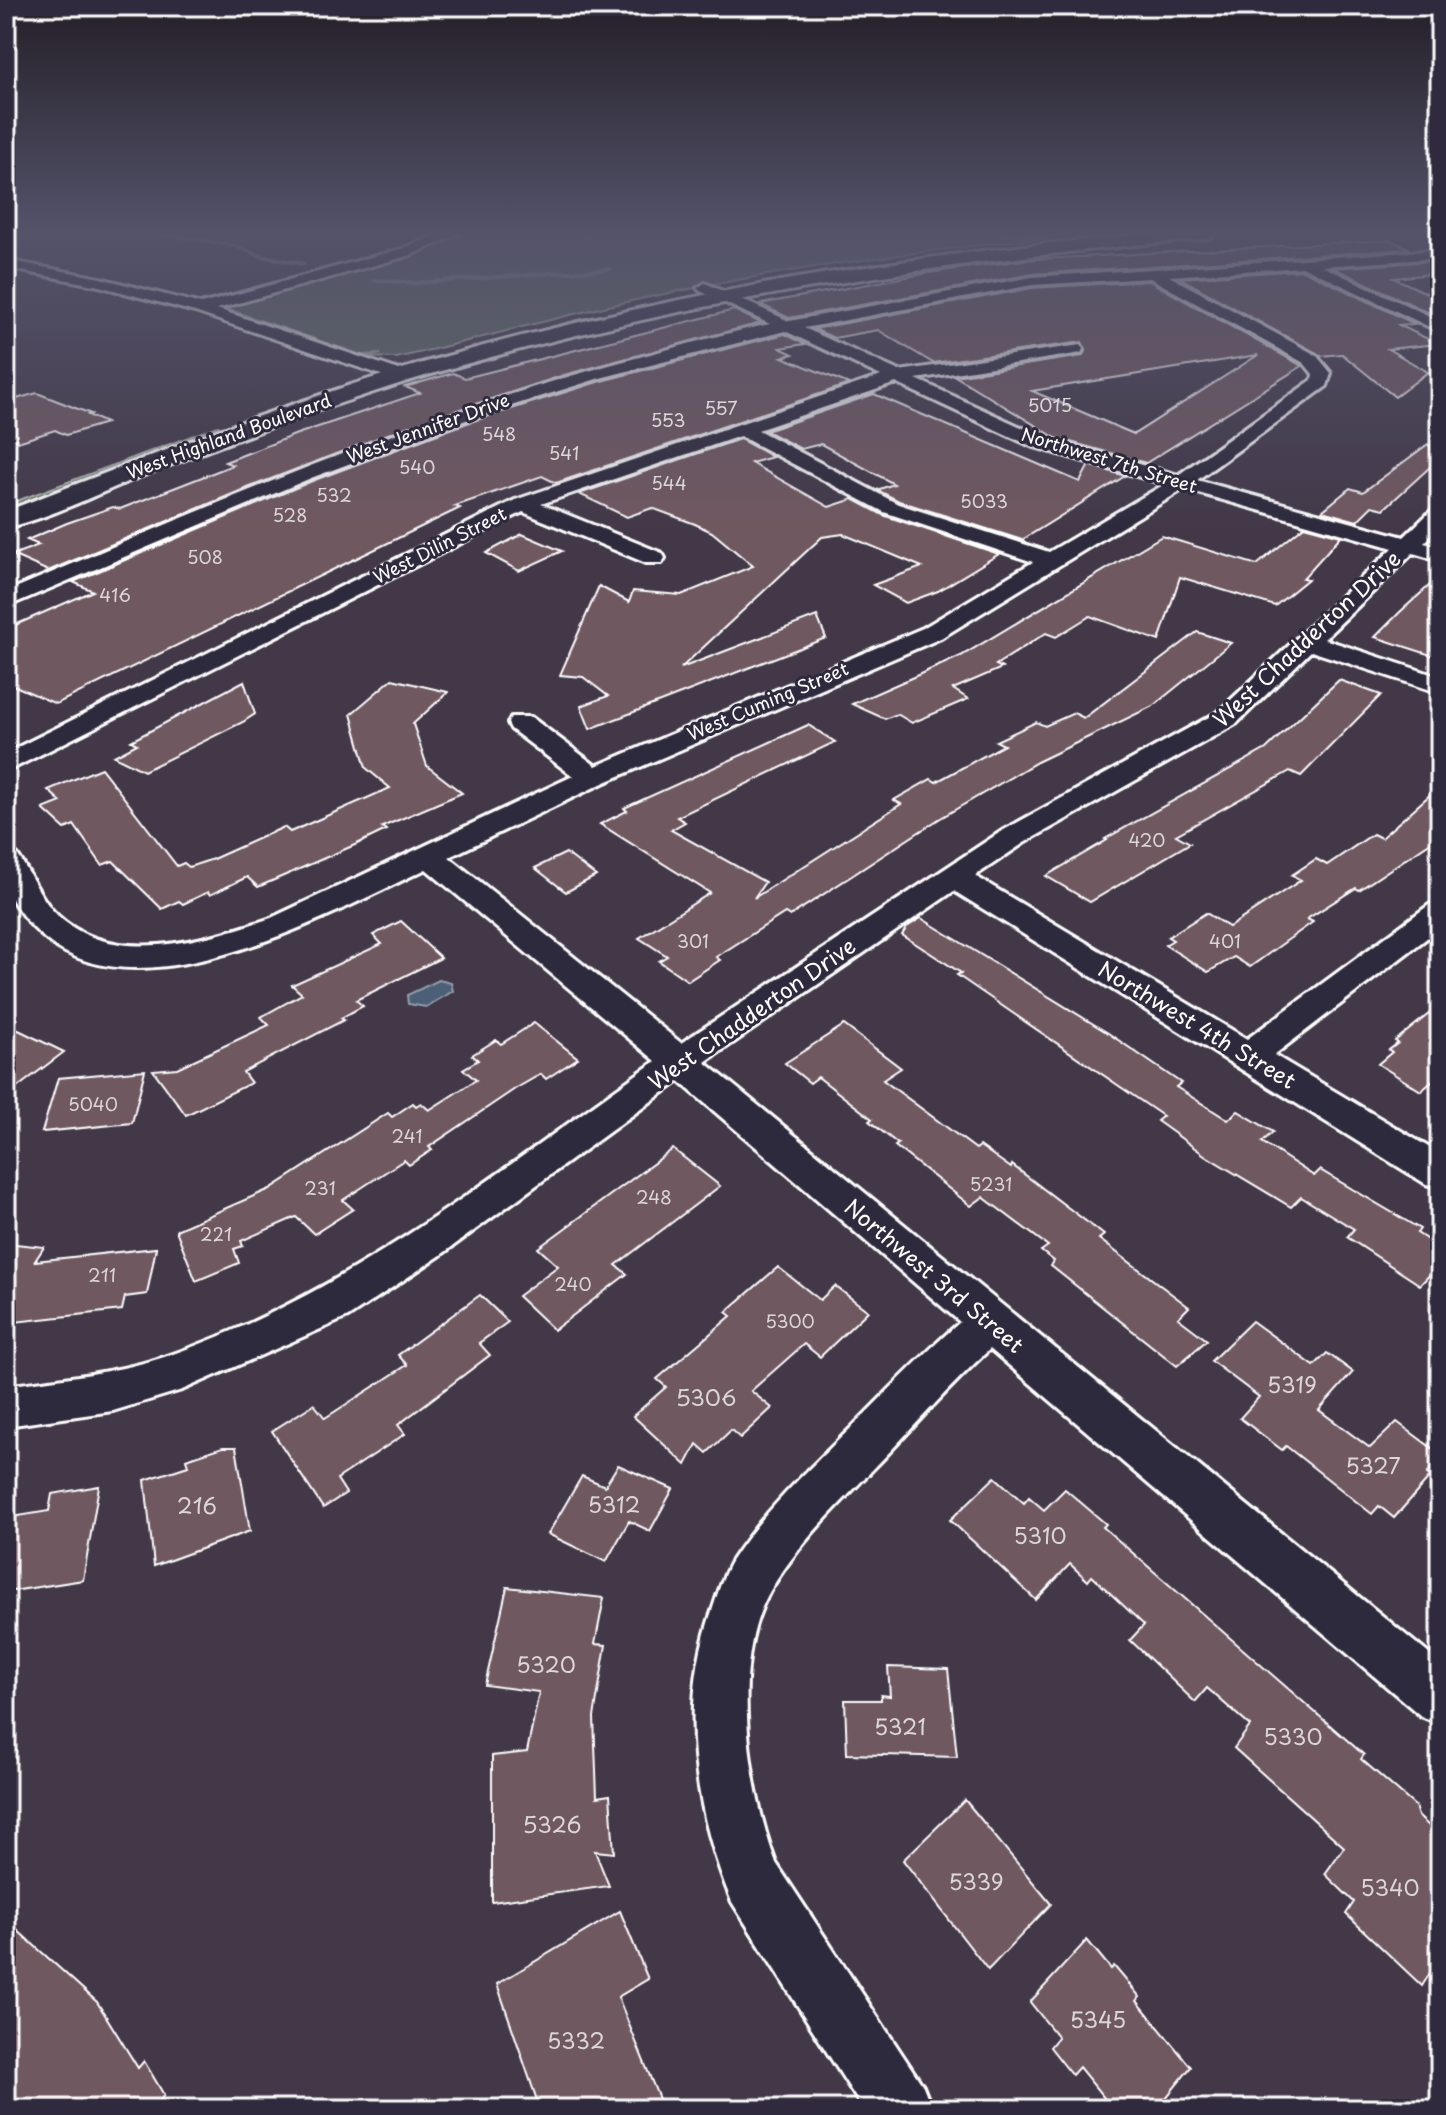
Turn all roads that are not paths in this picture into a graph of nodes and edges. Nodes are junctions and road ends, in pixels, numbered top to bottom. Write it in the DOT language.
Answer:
graph roads {
  1 [pos="269,332"];
  2 [pos="515,332"];
  3 [pos="568,332"];
  4 [pos="757,332"];
  5 [pos="798,332"];
  6 [pos="1260,332"];
  7 [pos="1075,349"];
  8 [pos="379,368"];
  9 [pos="402,377"];
  10 [pos="896,377"];
  11 [pos="743,430"];
  12 [pos="1180,483"];
  13 [pos="6,499"];
  14 [pos="522,504"];
  15 [pos="1440,515"];
  16 [pos="6,520"];
  17 [pos="1424,550"];
  18 [pos="654,558"];
  19 [pos="1053,561"];
  20 [pos="6,600"];
  21 [pos="1307,642"];
  22 [pos="1440,685"];
  23 [pos="521,723"];
  24 [pos="6,764"];
  25 [pos="593,777"];
  26 [pos="428,855"];
  27 [pos="6,861"];
  28 [pos="954,877"];
  29 [pos="1440,912"];
  30 [pos="1249,1056"];
  31 [pos="681,1062"];
  32 [pos="1440,1173"];
  33 [pos="990,1322"];
  34 [pos="6,1406"];
  35 [pos="1440,1697"];
  36 [pos="900,2109"];
  1 -- 8 [label="street"];
  2 -- 8 [label="main road, West Highland Boulevard"];
  3 -- 9 [label="main road, West Highland Boulevard"];
  4 -- 20 [label="street, West Jennifer Drive"];
  5 -- 10 [label="street, Northwest 7th Street"];
  6 -- 12 [label="street, West Cuming Street"];
  7 -- 10 [label="street, West Dilin Street"];
  8 -- 9 [label="street"];
  8 -- 13 [label="main road, West Highland Boulevard"];
  9 -- 16 [label="main road, West Highland Boulevard"];
  10 -- 11 [label="street, West Dilin Street"];
  10 -- 12 [label="street, Northwest 7th Street"];
  11 -- 14 [label="street, West Dilin Street"];
  11 -- 19 [label="street"];
  12 -- 17 [label="street, Northwest 7th Street"];
  12 -- 19 [label="street, West Cuming Street"];
  14 -- 18 [label="street"];
  14 -- 24 [label="street, West Dilin Street"];
  15 -- 17 [label="street, West Chadderton Drive"];
  17 -- 21 [label="street, West Chadderton Drive"];
  19 -- 25 [label="street, West Cuming Street"];
  21 -- 22 [label="street"];
  21 -- 28 [label="street, West Chadderton Drive"];
  23 -- 25 [label="street"];
  25 -- 26 [label="street, West Cuming Street"];
  26 -- 27 [label="street, West Cuming Street"];
  26 -- 31 [label="street, Northwest 3rd Street"];
  28 -- 30 [label="street, Northwest 4th Street"];
  28 -- 31 [label="street, West Chadderton Drive"];
  29 -- 30 [label="street"];
  30 -- 32 [label="street, Northwest 4th Street"];
  31 -- 33 [label="street, Northwest 3rd Street"];
  31 -- 34 [label="street, West Chadderton Drive"];
  33 -- 35 [label="street, Northwest 3rd Street"];
  33 -- 36 [label="street"];
}
